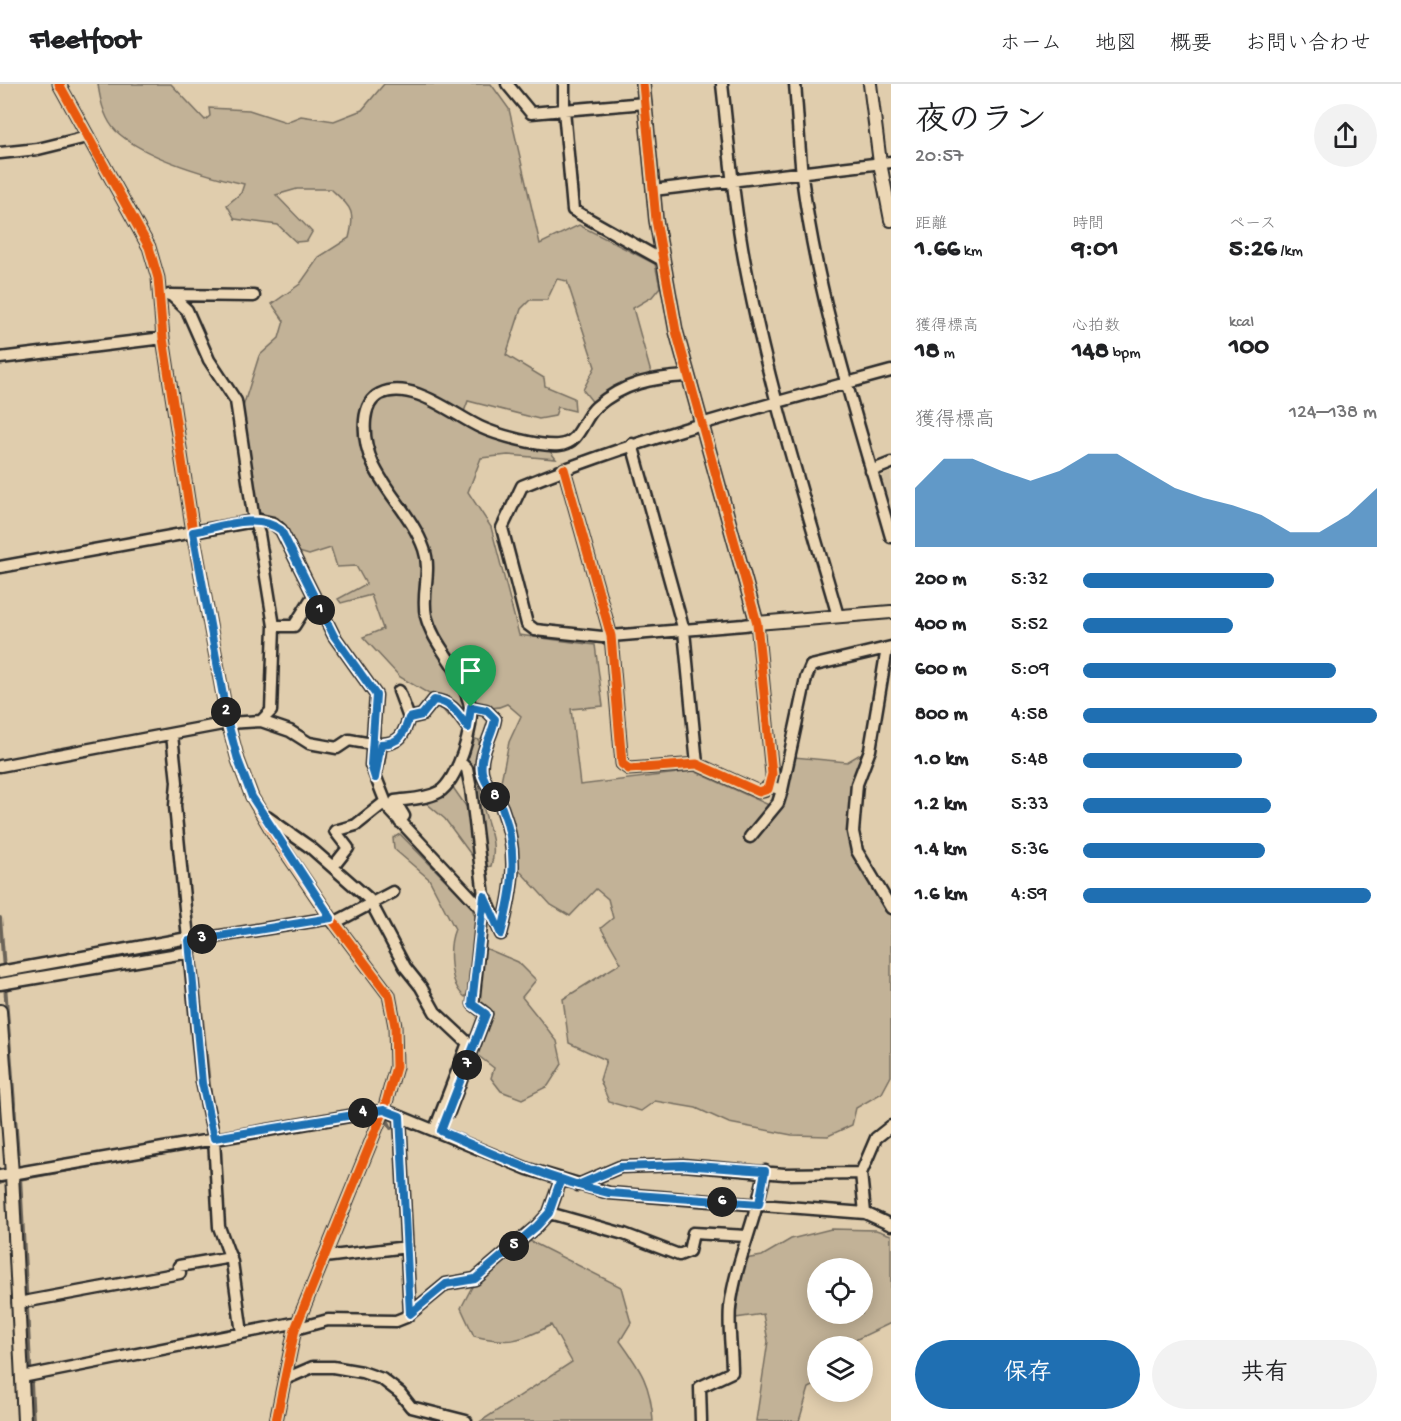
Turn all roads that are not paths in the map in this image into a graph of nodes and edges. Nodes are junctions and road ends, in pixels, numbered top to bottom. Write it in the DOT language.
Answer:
graph roads {
  1 [pos="59,84"];
  2 [pos="507,84"];
  3 [pos="564,84"];
  4 [pos="643,84"];
  5 [pos="722,84"];
  6 [pos="795,84"];
  7 [pos="870,84"];
  8 [pos="645,103"];
  9 [pos="564,110"];
  10 [pos="87,137"];
  11 [pos="0,153"];
  12 [pos="885,163"];
  13 [pos="802,172"];
  14 [pos="732,180"];
  15 [pos="653,190"];
  16 [pos="891,220"];
  17 [pos="662,260"];
  18 [pos="165,295"];
  19 [pos="254,296"];
  20 [pos="163,338"];
  21 [pos="0,358"];
  22 [pos="891,371"];
  23 [pos="687,376"];
  24 [pos="847,383"];
  25 [pos="778,402"];
  26 [pos="701,424"];
  27 [pos="632,444"];
  28 [pos="891,463"];
  29 [pos="564,469"];
  30 [pos="871,471"];
  31 [pos="254,521"];
  32 [pos="193,532"];
  33 [pos="891,537"];
  34 [pos="0,567"];
  35 [pos="313,596"];
  36 [pos="891,612"];
  37 [pos="838,616"];
  38 [pos="757,623"];
  39 [pos="274,626"];
  40 [pos="684,631"];
  41 [pos="611,636"];
  42 [pos="889,647"];
  43 [pos="399,691"];
  44 [pos="471,707"];
  45 [pos="409,718"];
  46 [pos="261,721"];
  47 [pos="228,723"];
  48 [pos="468,728"];
  49 [pos="172,735"];
  50 [pos="372,744"];
  51 [pos="460,762"];
  52 [pos="698,764"];
  53 [pos="0,766"];
  54 [pos="375,778"];
  55 [pos="770,786"];
  56 [pos="782,790"];
  57 [pos="385,802"];
  58 [pos="262,813"];
  59 [pos="400,822"];
  60 [pos="750,837"];
  61 [pos="333,867"];
  62 [pos="393,892"];
  63 [pos="484,896"];
  64 [pos="371,904"];
  65 [pos="891,908"];
  66 [pos="483,910"];
  67 [pos="333,920"];
  68 [pos="189,944"];
  69 [pos="3,972"];
  70 [pos="4,984"];
  71 [pos="0,1011"];
  72 [pos="384,1110"];
  73 [pos="4,1116"];
  74 [pos="400,1116"];
  75 [pos="891,1126"];
  76 [pos="438,1130"];
  77 [pos="214,1138"];
  78 [pos="765,1171"];
  79 [pos="861,1173"];
  80 [pos="6,1175"];
  81 [pos="561,1179"];
  82 [pos="578,1185"];
  83 [pos="759,1204"];
  84 [pos="549,1213"];
  85 [pos="865,1213"];
  86 [pos="891,1225"];
  87 [pos="747,1236"];
  88 [pos="407,1247"];
  89 [pos="231,1257"];
  90 [pos="324,1257"];
  91 [pos="24,1302"];
  92 [pos="410,1314"];
  93 [pos="297,1325"];
  94 [pos="242,1333"];
  95 [pos="27,1376"];
  96 [pos="285,1379"];
  97 [pos="24,1421"];
  98 [pos="276,1421"];
  99 [pos="466,1421"];
  100 [pos="701,1421"];
  1 -- 10 [label="street"];
  2 -- 9 [label="street"];
  3 -- 9 [label="street"];
  4 -- 8 [label="street"];
  5 -- 14 [label="street"];
  6 -- 13 [label="street"];
  7 -- 12 [label="street"];
  8 -- 9 [label="street"];
  8 -- 15 [label="street"];
  9 -- 17 [label="street"];
  10 -- 11 [label="street"];
  10 -- 18 [label="street"];
  12 -- 13 [label="street"];
  12 -- 16 [label="street"];
  13 -- 14 [label="street"];
  13 -- 24 [label="street"];
  14 -- 15 [label="street"];
  14 -- 25 [label="street"];
  15 -- 17 [label="street"];
  17 -- 23 [label="street"];
  18 -- 19 [label="street"];
  18 -- 20 [label="street"];
  18 -- 31 [label="street"];
  20 -- 21 [label="street"];
  20 -- 32 [label="street"];
  22 -- 24 [label="street"];
  23 -- 26 [label="street"];
  23 -- 44 [label="street"];
  24 -- 25 [label="street"];
  24 -- 30 [label="street"];
  25 -- 26 [label="street"];
  25 -- 37 [label="street"];
  26 -- 27 [label="street"];
  26 -- 38 [label="street"];
  27 -- 29 [label="street"];
  27 -- 40 [label="street"];
  28 -- 30 [label="street"];
  29 -- 41 [label="street"];
  29 -- 41 [label="street"];
  30 -- 33 [label="street"];
  31 -- 32 [label="street"];
  31 -- 35 [label="street"];
  31 -- 39 [label="street"];
  32 -- 34 [label="street"];
  32 -- 47 [label="street"];
  35 -- 39 [label="street"];
  35 -- 50 [label="street"];
  36 -- 37 [label="street"];
  37 -- 38 [label="street"];
  38 -- 40 [label="street"];
  38 -- 55 [label="street"];
  39 -- 46 [label="street"];
  40 -- 41 [label="street"];
  40 -- 52 [label="street"];
  41 -- 52 [label="street"];
  42 -- 56 [label="street"];
  42 -- 65 [label="street"];
  43 -- 45 [label="street"];
  44 -- 48 [label="street"];
  44 -- 63 [label="street"];
  45 -- 48 [label="street"];
  45 -- 54 [label="street"];
  46 -- 47 [label="street"];
  46 -- 50 [label="street"];
  47 -- 49 [label="street"];
  47 -- 58 [label="street"];
  48 -- 51 [label="street"];
  49 -- 53 [label="street"];
  49 -- 68 [label="street"];
  50 -- 54 [label="street"];
  51 -- 59 [label="street"];
  51 -- 63 [label="street"];
  52 -- 55 [label="street"];
  54 -- 57 [label="street"];
  55 -- 56 [label="street"];
  56 -- 60 [label="street"];
  57 -- 59 [label="street"];
  57 -- 61 [label="street"];
  58 -- 61 [label="street"];
  58 -- 67 [label="street"];
  59 -- 66 [label="street"];
  61 -- 64 [label="street"];
  62 -- 64 [label="street"];
  63 -- 66 [label="street"];
  64 -- 67 [label="street"];
  64 -- 76 [label="street"];
  66 -- 76 [label="street"];
  67 -- 68 [label="street"];
  67 -- 72 [label="street"];
  68 -- 69 [label="street"];
  68 -- 70 [label="street"];
  68 -- 77 [label="street"];
  71 -- 73 [label="street"];
  72 -- 74 [label="street"];
  72 -- 77 [label="street"];
  72 -- 90 [label="street"];
  73 -- 80 [label="street"];
  74 -- 76 [label="street"];
  74 -- 88 [label="street"];
  75 -- 79 [label="street"];
  76 -- 81 [label="street"];
  77 -- 80 [label="street"];
  77 -- 89 [label="street"];
  78 -- 79 [label="street"];
  78 -- 82 [label="street"];
  78 -- 83 [label="street"];
  79 -- 85 [label="street"];
  80 -- 91 [label="street"];
  81 -- 82 [label="street"];
  81 -- 84 [label="street"];
  82 -- 83 [label="street"];
  83 -- 85 [label="street"];
  83 -- 87 [label="street"];
  84 -- 87 [label="street"];
  84 -- 92 [label="street"];
  85 -- 86 [label="street"];
  87 -- 100 [label="street"];
  88 -- 90 [label="street"];
  88 -- 92 [label="street"];
  89 -- 91 [label="street"];
  89 -- 94 [label="street"];
  90 -- 93 [label="street"];
  91 -- 95 [label="street"];
  92 -- 93 [label="street"];
  93 -- 94 [label="street"];
  93 -- 96 [label="street"];
  94 -- 95 [label="street"];
  95 -- 97 [label="street"];
  96 -- 98 [label="street"];
  96 -- 99 [label="street"];
}
